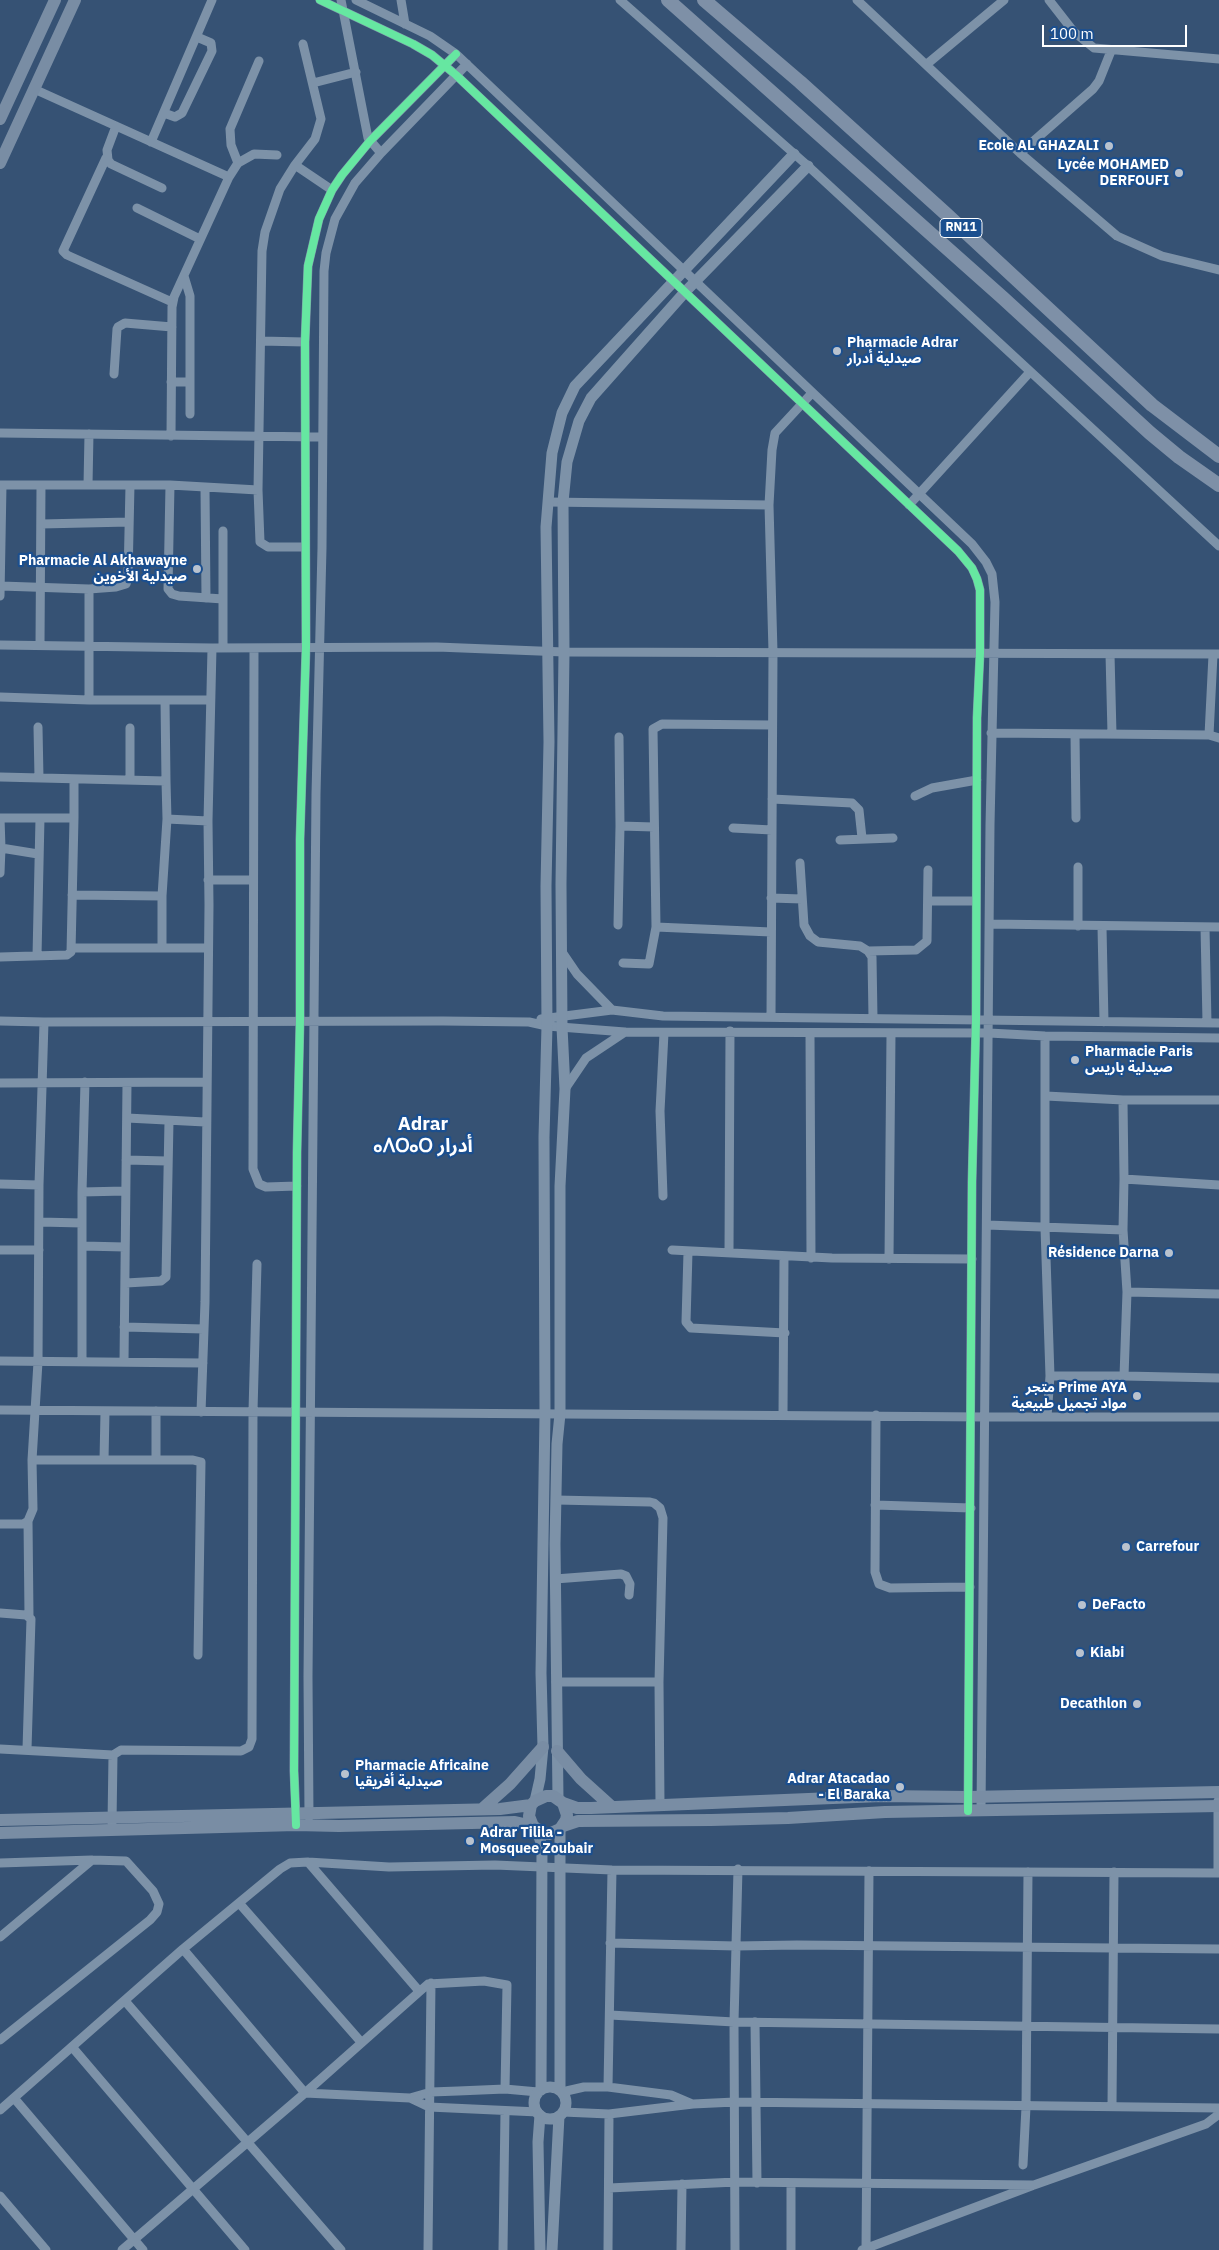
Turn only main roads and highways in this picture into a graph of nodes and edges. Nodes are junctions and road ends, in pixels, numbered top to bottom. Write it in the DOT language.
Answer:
graph roads {
  1 [pos="55,0"];
  2 [pos="74,0"];
  3 [pos="668,0"];
  4 [pos="704,0"];
  5 [pos="0,119"];
  6 [pos="0,163"];
  7 [pos="1219,456"];
  8 [pos="1219,485"];
  9 [pos="543,1747"];
  10 [pos="557,1751"];
  11 [pos="1218,1792"];
  12 [pos="561,1801"];
  13 [pos="533,1803"];
  14 [pos="1219,1806"];
  15 [pos="612,1808"];
  16 [pos="482,1809"];
  17 [pos="296,1819"];
  18 [pos="309,1819"];
  19 [pos="0,1820"];
  20 [pos="562,1827"];
  21 [pos="535,1828"];
  22 [pos="0,1833"];
  1 -- 5 [label="main road"];
  2 -- 6 [label="main road"];
  3 -- 8 [label="highway, RN11"];
  4 -- 7 [label="highway, RN11"];
  9 -- 16 [label="main road"];
  10 -- 15 [label="main road"];
  11 -- 15 [label="main road"];
  12 -- 13 [label="main road"];
  12 -- 15 [label="main road"];
  12 -- 20 [label="main road"];
  13 -- 16 [label="main road"];
  13 -- 21 [label="main road"];
  14 -- 20 [label="main road"];
  16 -- 18 [label="main road"];
  17 -- 18 [label="main road"];
  17 -- 19 [label="main road"];
  17 -- 22 [label="main road"];
  18 -- 21 [label="main road"];
  20 -- 21 [label="main road"];
}
